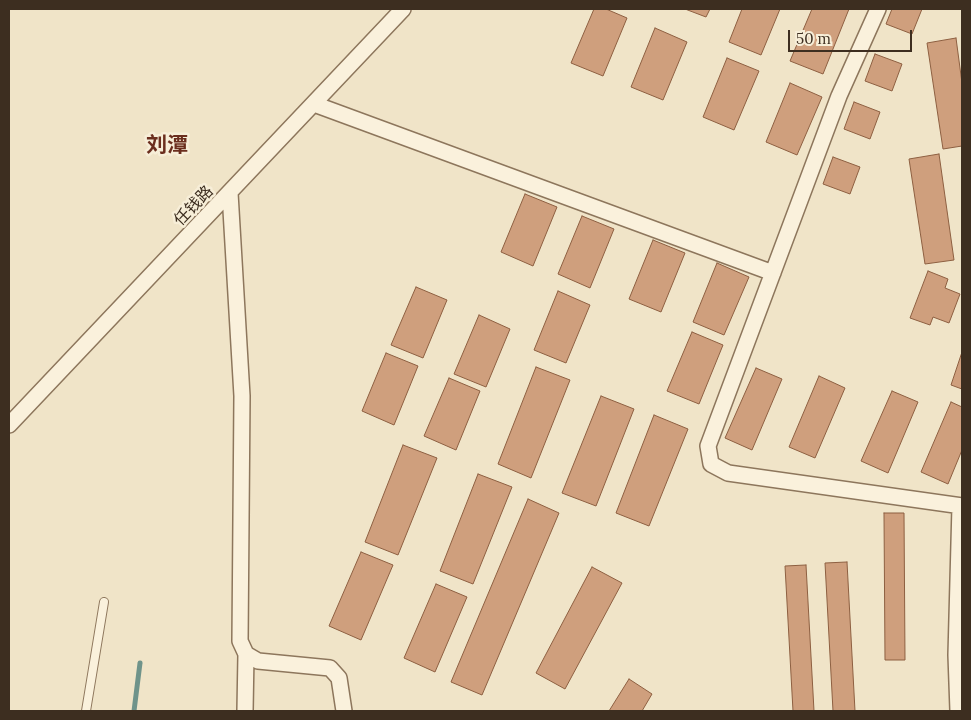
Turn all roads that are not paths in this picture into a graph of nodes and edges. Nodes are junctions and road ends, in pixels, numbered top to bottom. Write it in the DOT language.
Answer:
graph roads {
  1 [pos="403,9"];
  2 [pos="878,9"];
  3 [pos="314,104"];
  4 [pos="230,193"];
  5 [pos="773,273"];
  6 [pos="9,425"];
  7 [pos="961,506"];
  8 [pos="104,602"];
  9 [pos="246,654"];
  10 [pos="86,711"];
  11 [pos="245,711"];
  12 [pos="344,711"];
  13 [pos="958,711"];
  1 -- 3 [label="street, 任钱路"];
  2 -- 5 [label="street"];
  3 -- 4 [label="street, 任钱路"];
  3 -- 5 [label="street"];
  4 -- 6 [label="street, 任钱路"];
  4 -- 9 [label="street"];
  5 -- 7 [label="street"];
  7 -- 13 [label="street"];
  8 -- 10 [label="lane"];
  9 -- 11 [label="street"];
  9 -- 12 [label="street"];
}
